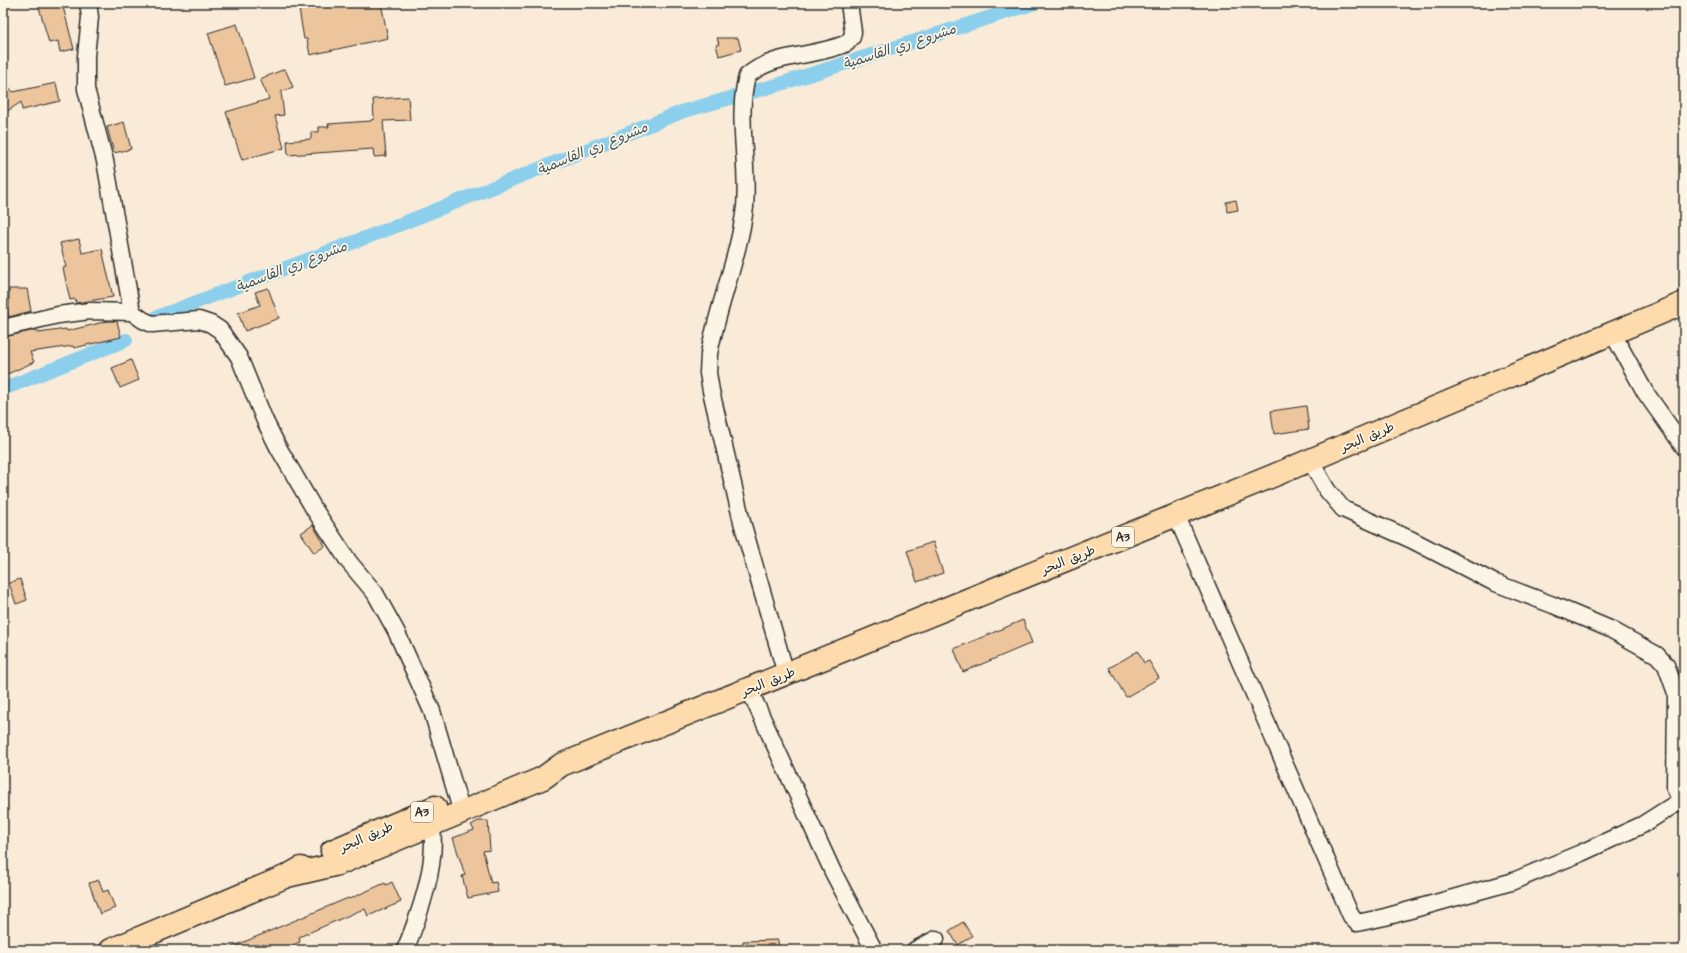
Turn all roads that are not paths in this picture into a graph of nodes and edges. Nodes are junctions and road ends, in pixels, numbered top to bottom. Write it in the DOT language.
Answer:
graph roads {
  1 [pos="88,3"];
  2 [pos="849,3"];
  3 [pos="1684,303"];
  4 [pos="132,312"];
  5 [pos="3,328"];
  6 [pos="1613,334"];
  7 [pos="1684,447"];
  8 [pos="1310,460"];
  9 [pos="1176,515"];
  10 [pos="786,674"];
  11 [pos="749,689"];
  12 [pos="1683,799"];
  13 [pos="460,805"];
  14 [pos="430,817"];
  15 [pos="936,939"];
  16 [pos="111,950"];
  17 [pos="405,950"];
  18 [pos="874,950"];
  19 [pos="915,950"];
  1 -- 4 [label="street"];
  2 -- 10 [label="street"];
  3 -- 6 [label="highway, طريق البحر / A3"];
  4 -- 5 [label="street"];
  4 -- 13 [label="street"];
  6 -- 7 [label="street"];
  6 -- 8 [label="highway, طريق البحر / A3"];
  8 -- 9 [label="highway, طريق البحر / A3"];
  8 -- 12 [label="street"];
  9 -- 10 [label="highway, طريق البحر / A3"];
  9 -- 12 [label="street"];
  10 -- 11 [label="highway, طريق البحر / A3"];
  11 -- 13 [label="highway, طريق البحر / A3"];
  11 -- 18 [label="street"];
  13 -- 14 [label="highway, طريق البحر / A3"];
  14 -- 16 [label="highway, طريق البحر / A3"];
  14 -- 17 [label="street"];
  15 -- 19 [label="street"];
}
